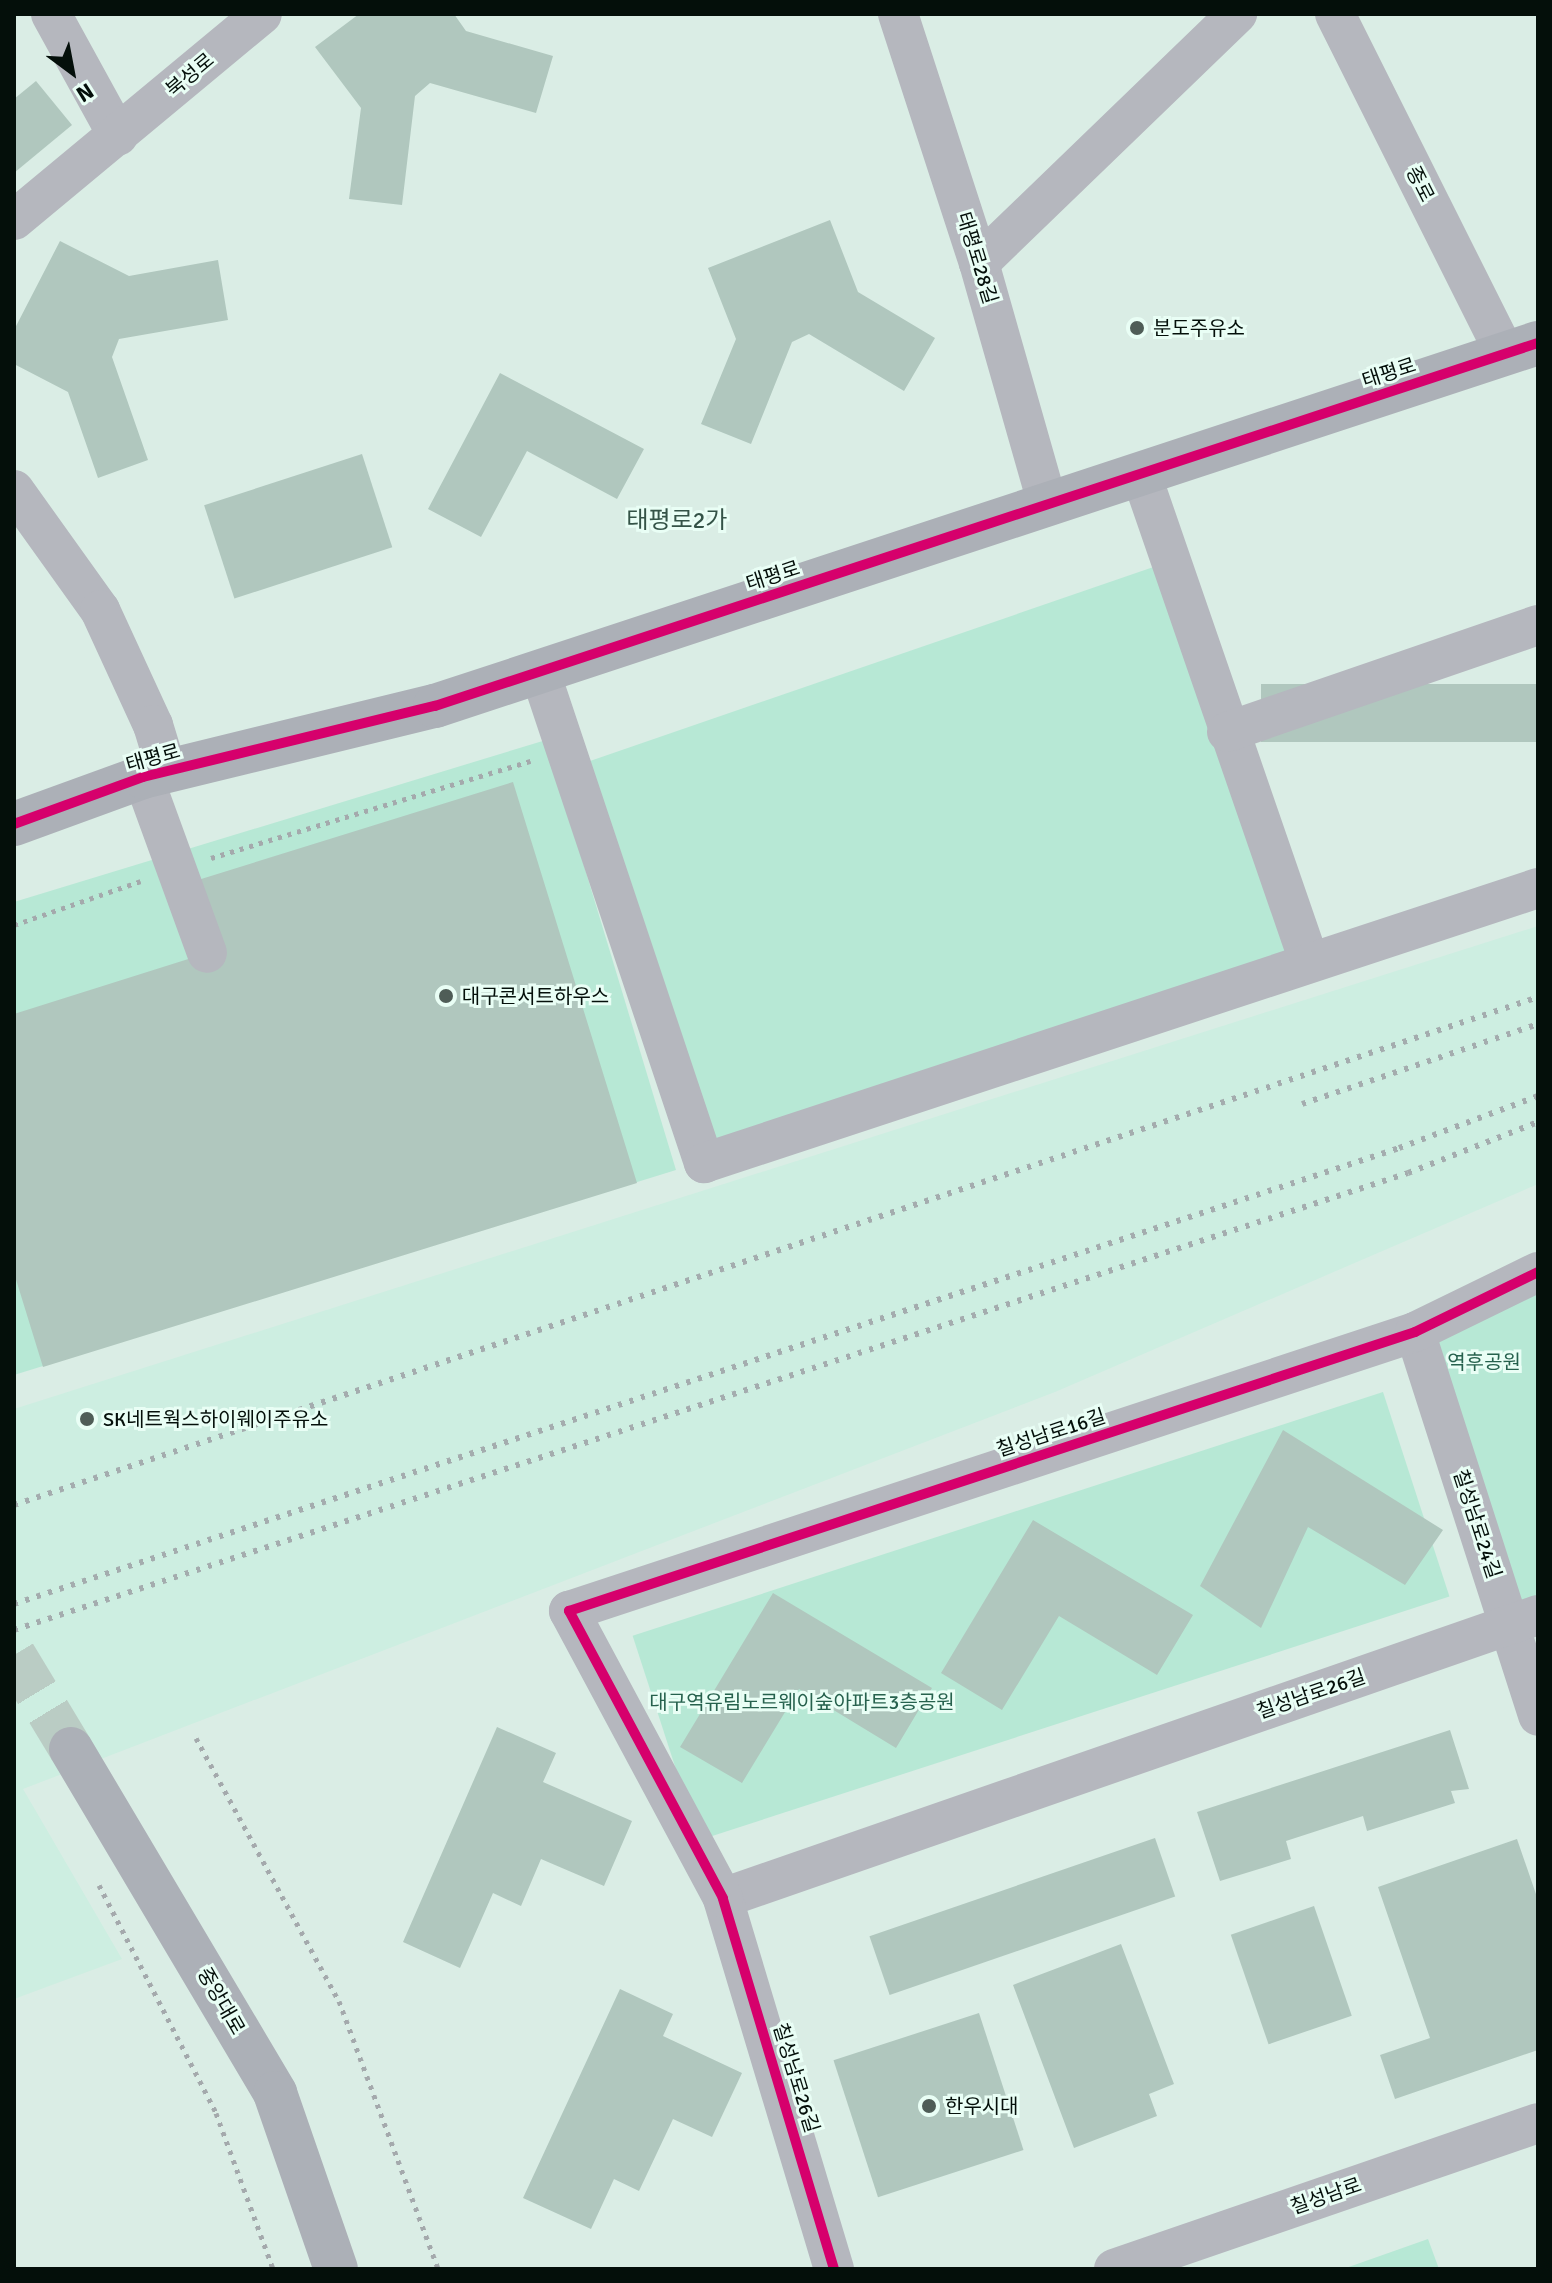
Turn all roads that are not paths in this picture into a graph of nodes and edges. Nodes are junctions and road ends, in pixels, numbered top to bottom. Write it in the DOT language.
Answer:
graph roads {
  1 [pos="51,14"];
  2 [pos="262,14"];
  3 [pos="898,14"];
  4 [pos="1335,14"];
  5 [pos="1222,19"];
  6 [pos="118,136"];
  7 [pos="14,220"];
  8 [pos="979,263"];
  9 [pos="1521,348"];
  10 [pos="1141,474"];
  11 [pos="14,490"];
  12 [pos="1048,505"];
  13 [pos="1538,625"];
  14 [pos="540,672"];
  15 [pos="1227,732"];
  16 [pos="155,774"];
  17 [pos="14,824"];
  18 [pos="1538,888"];
  19 [pos="207,953"];
  20 [pos="1309,961"];
  21 [pos="1538,1272"];
  22 [pos="1415,1332"];
  23 [pos="1524,1620"];
  24 [pos="1538,1716"];
  25 [pos="71,1749"];
  26 [pos="723,1898"];
  27 [pos="1538,2123"];
  28 [pos="336,2269"];
  29 [pos="834,2269"];
  30 [pos="1114,2269"];
  1 -- 6 [label="street"];
  2 -- 6 [label="street, 북성로"];
  3 -- 8 [label="street, 태평로28길"];
  4 -- 9 [label="street, 종로"];
  5 -- 8 [label="street"];
  6 -- 7 [label="street, 북성로"];
  8 -- 12 [label="street, 태평로28길"];
  9 -- 10 [label="main road, 태평로"];
  10 -- 12 [label="main road, 태평로"];
  10 -- 15 [label="street"];
  11 -- 16 [label="street, 태평로"];
  12 -- 14 [label="main road, 태평로"];
  13 -- 15 [label="street"];
  14 -- 16 [label="main road, 태평로"];
  14 -- 20 [label="street"];
  15 -- 20 [label="street"];
  16 -- 17 [label="main road, 태평로"];
  16 -- 19 [label="street"];
  18 -- 20 [label="street"];
  21 -- 22 [label="street, 칠성남로16길"];
  22 -- 23 [label="street, 칠성남로24길"];
  22 -- 26 [label="street, 칠성남로16길"];
  23 -- 24 [label="street, 칠성남로24길"];
  23 -- 26 [label="street, 칠성남로26길"];
  25 -- 28 [label="main road, 중앙대로"];
  26 -- 29 [label="street, 칠성남로26길"];
  27 -- 30 [label="street, 칠성남로"];
}
